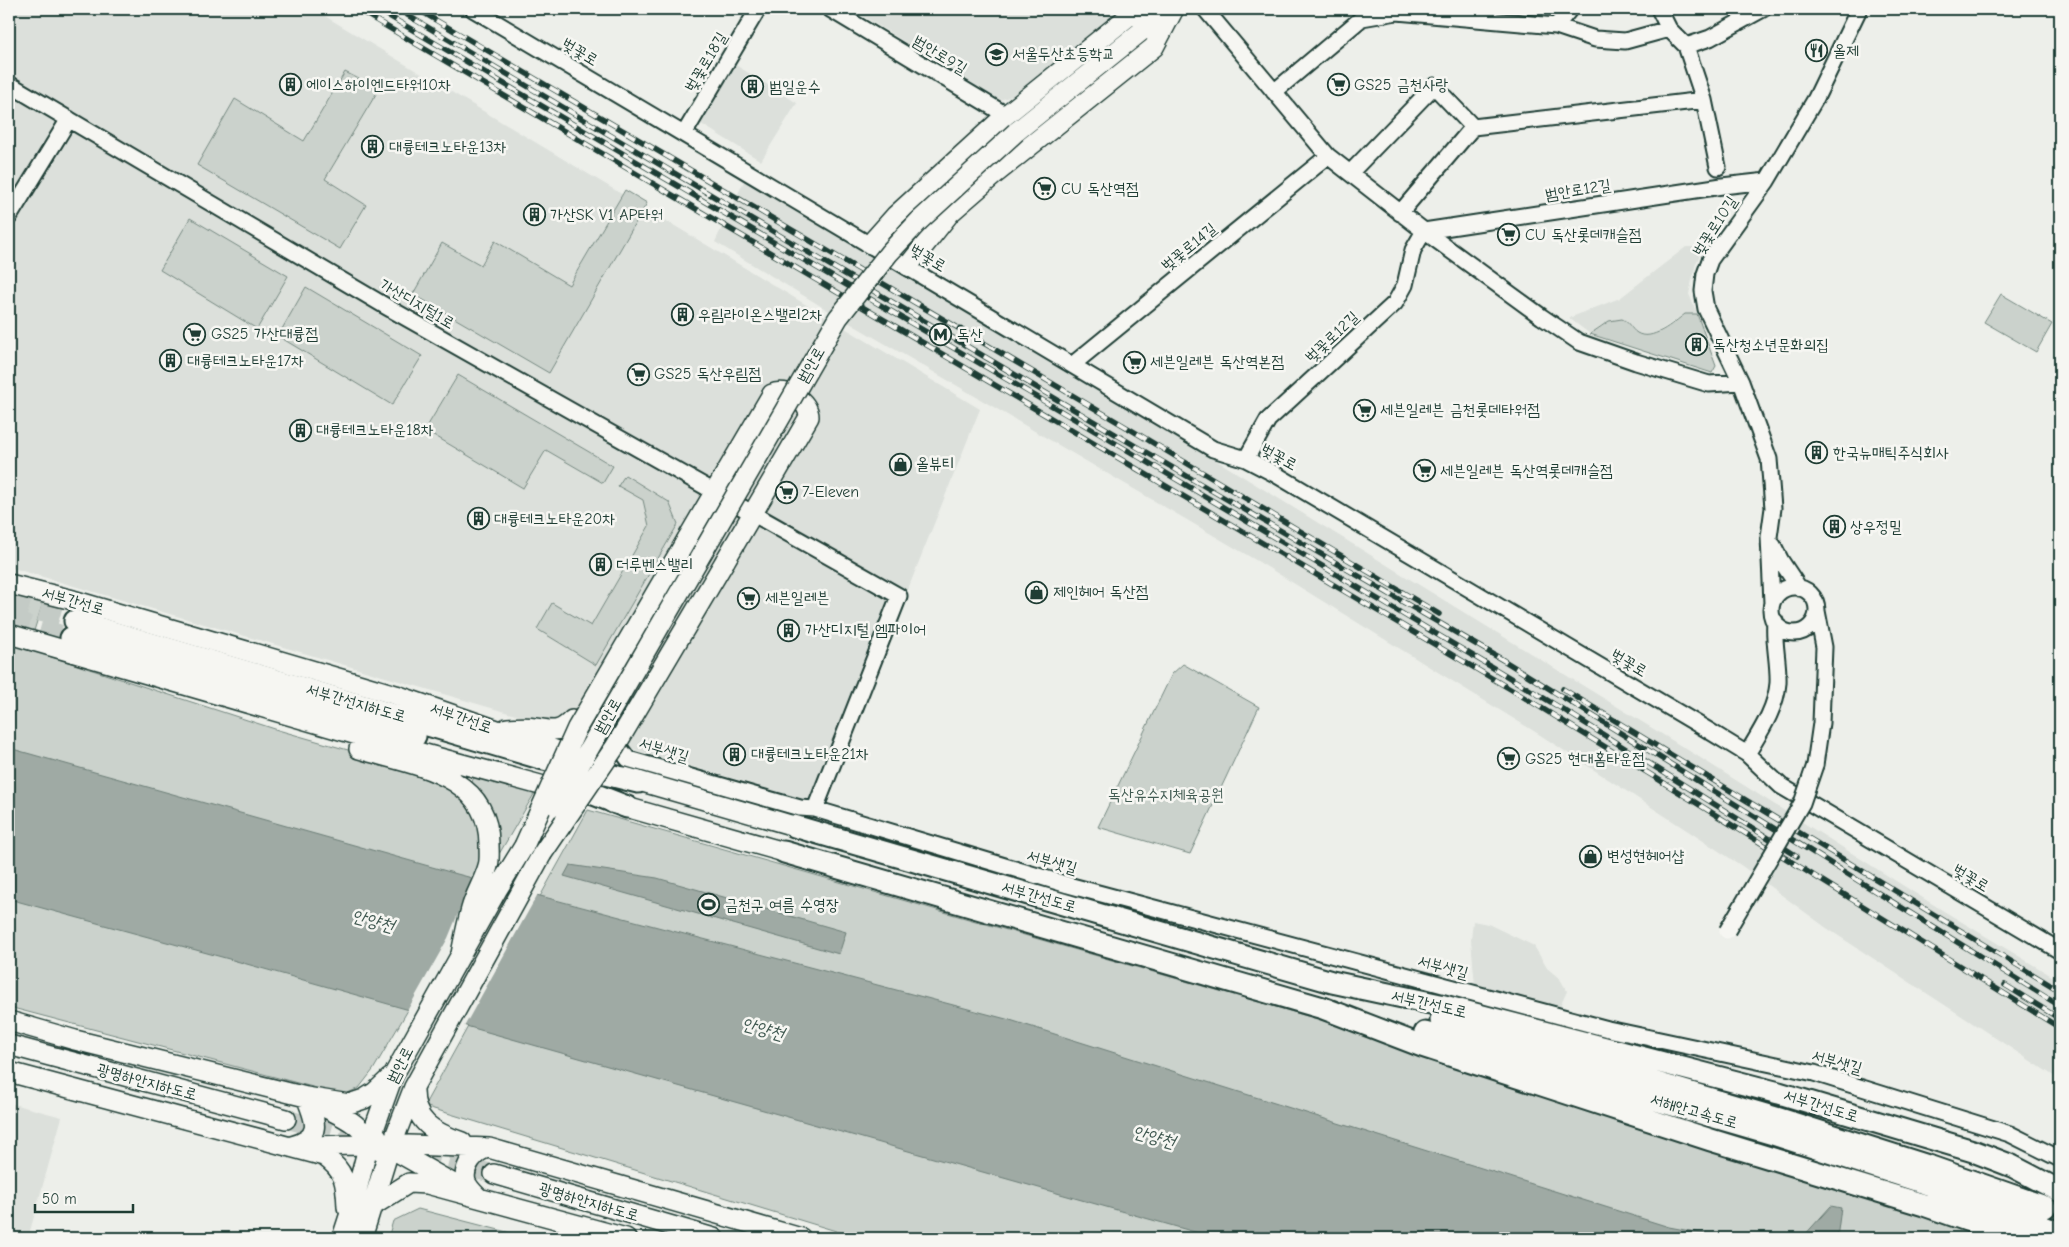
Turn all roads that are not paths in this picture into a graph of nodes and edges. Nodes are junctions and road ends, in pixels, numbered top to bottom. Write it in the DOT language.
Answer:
graph roads {
  1 [pos="473,9"];
  2 [pos="758,9"];
  3 [pos="830,9"];
  4 [pos="1155,9"];
  5 [pos="1169,9"];
  6 [pos="1174,9"];
  7 [pos="1205,9"];
  8 [pos="1570,9"];
  9 [pos="1659,9"];
  10 [pos="1763,9"];
  11 [pos="1859,9"];
  12 [pos="1423,12"];
  13 [pos="1529,16"];
  14 [pos="1556,26"];
  15 [pos="1669,28"];
  16 [pos="1686,46"];
  17 [pos="9,84"];
  18 [pos="1274,92"];
  19 [pos="1704,100"];
  20 [pos="1006,115"];
  21 [pos="68,119"];
  22 [pos="1473,128"];
  23 [pos="684,134"];
  24 [pos="1328,156"];
  25 [pos="1718,167"];
  26 [pos="1350,174"];
  27 [pos="1767,181"];
  28 [pos="1400,213"];
  29 [pos="9,217"];
  30 [pos="1424,231"];
  31 [pos="870,244"];
  32 [pos="908,266"];
  33 [pos="1072,365"];
  34 [pos="1741,382"];
  35 [pos="1246,459"];
  36 [pos="714,492"];
  37 [pos="753,513"];
  38 [pos="1769,537"];
  39 [pos="13,584"];
  40 [pos="1799,588"];
  41 [pos="1772,603"];
  42 [pos="1817,611"];
  43 [pos="1775,621"];
  44 [pos="1806,628"];
  45 [pos="9,634"];
  46 [pos="1824,647"];
  47 [pos="1777,657"];
  48 [pos="93,659"];
  49 [pos="572,720"];
  50 [pos="492,729"];
  51 [pos="1747,754"];
  52 [pos="638,782"];
  53 [pos="556,806"];
  54 [pos="626,807"];
  55 [pos="815,809"];
  56 [pos="794,826"];
  57 [pos="524,846"];
  58 [pos="784,852"];
  59 [pos="542,854"];
  60 [pos="1727,931"];
  61 [pos="2060,951"];
  62 [pos="461,954"];
  63 [pos="1332,982"];
  64 [pos="1322,1008"];
  65 [pos="9,1022"];
  66 [pos="9,1045"];
  67 [pos="9,1072"];
  68 [pos="393,1076"];
  69 [pos="414,1087"];
  70 [pos="306,1097"];
  71 [pos="286,1119"];
  72 [pos="291,1146"];
  73 [pos="377,1148"];
  74 [pos="483,1148"];
  75 [pos="2060,1159"];
  76 [pos="494,1174"];
  77 [pos="2060,1191"];
  78 [pos="479,1198"];
  79 [pos="371,1207"];
  80 [pos="2045,1207"];
  81 [pos="344,1230"];
  82 [pos="2060,1232"];
  83 [pos="2009,1235"];
  84 [pos="362,1238"];
  85 [pos="626,1238"];
  86 [pos="714,1238"];
  87 [pos="801,1238"];
  1 -- 23 [label="street, 벚꽃로"];
  2 -- 23 [label="street, 벚꽃로18길"];
  3 -- 20 [label="street, 범안로9길"];
  4 -- 20 [label="main road"];
  5 -- 53 [label="main road, 범안로, bridge"];
  6 -- 32 [label="main road"];
  7 -- 18 [label="street"];
  8 -- 14 [label="street"];
  9 -- 15 [label="street"];
  10 -- 16 [label="street"];
  11 -- 27 [label="street, 벚꽃로10길"];
  12 -- 13 [label="street"];
  12 -- 18 [label="street"];
  13 -- 14 [label="street"];
  14 -- 15 [label="street"];
  15 -- 16 [label="street"];
  16 -- 19 [label="street"];
  17 -- 21 [label="street, 가산디지털1로"];
  18 -- 24 [label="street"];
  19 -- 22 [label="street"];
  19 -- 25 [label="street"];
  20 -- 31 [label="main road"];
  21 -- 29 [label="street"];
  21 -- 36 [label="street, 가산디지털1로"];
  22 -- 26 [label="street"];
  22 -- 28 [label="street"];
  23 -- 31 [label="street, 벚꽃로"];
  24 -- 26 [label="street"];
  24 -- 33 [label="street, 벚꽃로14길"];
  26 -- 28 [label="street"];
  27 -- 30 [label="street, 범안로12길"];
  27 -- 34 [label="street, 벚꽃로10길"];
  28 -- 30 [label="street"];
  30 -- 34 [label="street"];
  30 -- 35 [label="street, 벚꽃로12길"];
  31 -- 32 [label="street, 벚꽃로"];
  32 -- 33 [label="street, 벚꽃로"];
  33 -- 35 [label="street, 벚꽃로"];
  34 -- 38 [label="street, 벚꽃로10길"];
  35 -- 51 [label="street, 벚꽃로"];
  36 -- 37 [label="street, 가산디지털1로"];
  36 -- 37 [label="main road"];
  36 -- 57 [label="main road, bridge"];
  37 -- 55 [label="street"];
  37 -- 59 [label="main road, bridge"];
  38 -- 40 [label="street"];
  38 -- 41 [label="street, 벚꽃로10길"];
  39 -- 50 [label="main road, 서부간선로"];
  40 -- 41 [label="street"];
  40 -- 42 [label="street"];
  41 -- 43 [label="street, 벚꽃로10길"];
  42 -- 44 [label="street"];
  42 -- 46 [label="street"];
  43 -- 44 [label="street"];
  43 -- 47 [label="street, 벚꽃로10길"];
  44 -- 46 [label="street"];
  44 -- 47 [label="street"];
  45 -- 48 [label="main road"];
  46 -- 60 [label="street, bridge"];
  47 -- 51 [label="street, 벚꽃로10길"];
  48 -- 54 [label="main road"];
  48 -- 62 [label="main road"];
  49 -- 50 [label="main road"];
  49 -- 55 [label="street, 서부샛길"];
  50 -- 52 [label="main road, 서부간선로"];
  51 -- 61 [label="street, 벚꽃로"];
  52 -- 54 [label="highway, 서부간선지하도로"];
  52 -- 56 [label="main road, 서부간선로"];
  53 -- 57 [label="main road, 범안로, bridge"];
  53 -- 59 [label="main road, 범안로, bridge"];
  54 -- 58 [label="main road"];
  55 -- 75 [label="street, 서부샛길"];
  56 -- 63 [label="highway, 서부간선도로"];
  57 -- 62 [label="main road, 범안로"];
  58 -- 64 [label="highway, 서부간선도로"];
  59 -- 69 [label="main road, 범안로"];
  62 -- 68 [label="main road, 범안로"];
  63 -- 77 [label="highway, 서부간선도로"];
  63 -- 80 [label="highway, 서해안고속도로"];
  64 -- 82 [label="highway, 서해안고속도로"];
  64 -- 83 [label="highway, 서부간선도로"];
  65 -- 70 [label="main road"];
  66 -- 71 [label="main road, 광명하안지하도로"];
  67 -- 72 [label="main road"];
  68 -- 70 [label="main road"];
  68 -- 73 [label="main road, 범안로"];
  69 -- 73 [label="main road, 범안로"];
  69 -- 74 [label="main road"];
  70 -- 72 [label="main road"];
  70 -- 73 [label="main road"];
  72 -- 73 [label="main road"];
  72 -- 81 [label="main road"];
  73 -- 74 [label="main road"];
  73 -- 78 [label="main road"];
  73 -- 79 [label="main road, 범안로"];
  73 -- 81 [label="main road, 범안로"];
  74 -- 78 [label="main road"];
  74 -- 87 [label="main road"];
  76 -- 86 [label="main road, 광명하안지하도로"];
  78 -- 79 [label="main road"];
  78 -- 85 [label="main road"];
  79 -- 84 [label="main road, 범안로"];
}
